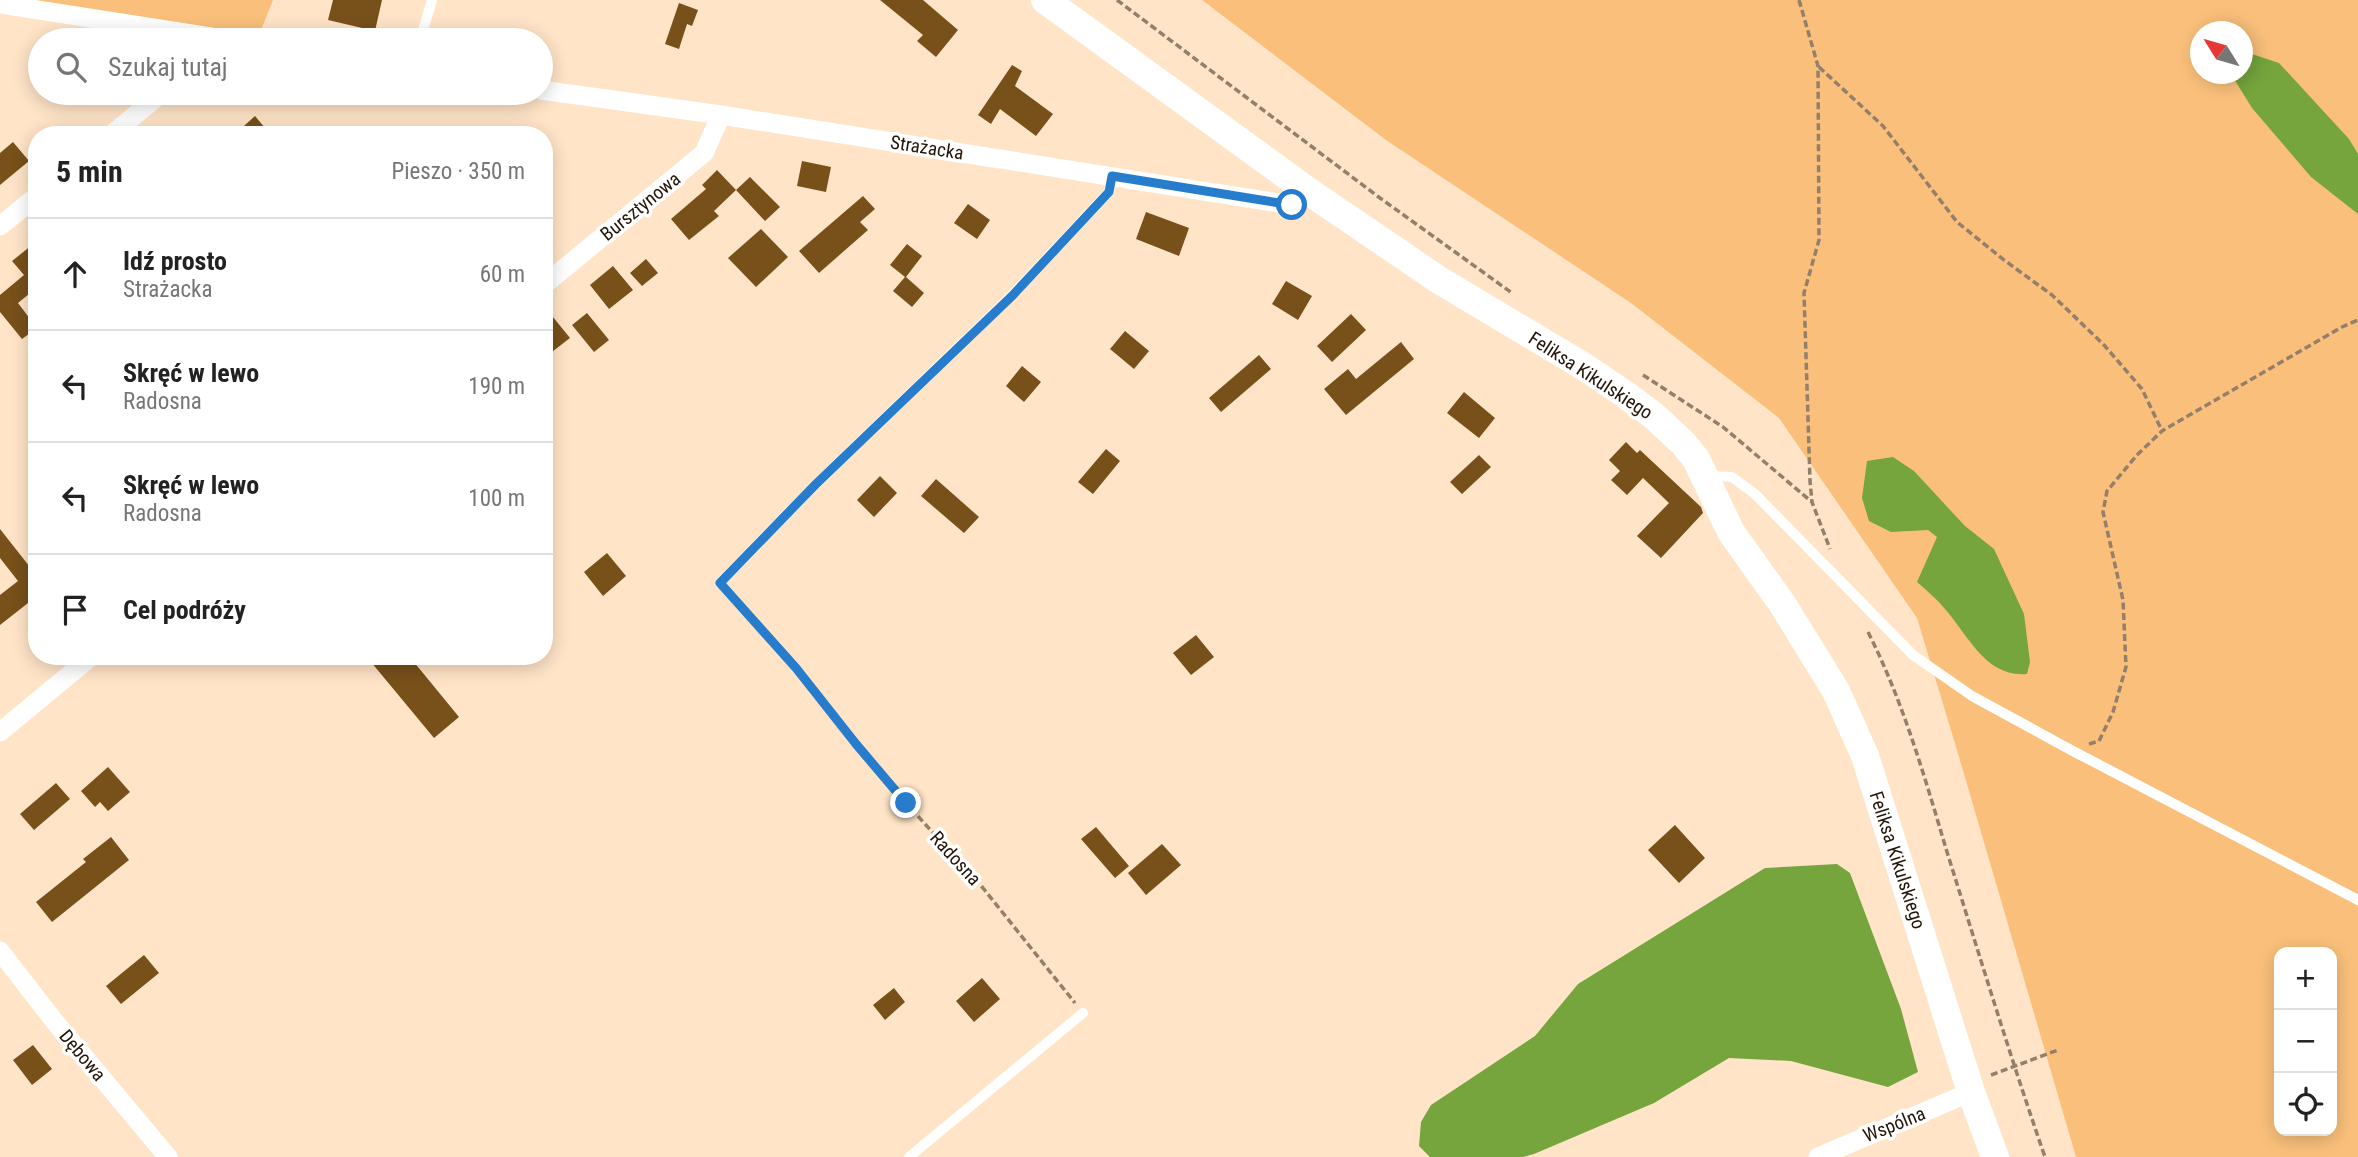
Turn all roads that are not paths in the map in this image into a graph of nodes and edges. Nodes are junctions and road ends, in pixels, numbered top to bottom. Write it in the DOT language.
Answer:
graph roads {
  1 [pos="432,0"];
  2 [pos="1045,0"];
  3 [pos="0,4"];
  4 [pos="145,28"];
  5 [pos="424,28"];
  6 [pos="553,92"];
  7 [pos="147,105"];
  8 [pos="720,115"];
  9 [pos="122,126"];
  10 [pos="1112,176"];
  11 [pos="1308,191"];
  12 [pos="28,203"];
  13 [pos="0,226"];
  14 [pos="553,278"];
  15 [pos="1704,476"];
  16 [pos="720,583"];
  17 [pos="81,665"];
  18 [pos="0,732"];
  19 [pos="2358,900"];
  20 [pos="0,951"];
  21 [pos="1083,1013"];
  22 [pos="1975,1085"];
  23 [pos="168,1157"];
  24 [pos="909,1157"];
  25 [pos="1818,1157"];
  26 [pos="1994,1157"];
  1 -- 5 [label="lane"];
  2 -- 11 [label="main road, Feliksa Kikulskiego"];
  3 -- 4 [label="street"];
  6 -- 8 [label="street, Strażacka"];
  7 -- 9 [label="street"];
  8 -- 10 [label="street, Strażacka"];
  8 -- 14 [label="street, Bursztynowa"];
  10 -- 11 [label="street, Strażacka"];
  10 -- 16 [label="lane"];
  11 -- 15 [label="main road, Feliksa Kikulskiego"];
  12 -- 13 [label="street"];
  15 -- 19 [label="lane"];
  15 -- 22 [label="main road, Feliksa Kikulskiego"];
  17 -- 18 [label="street"];
  20 -- 23 [label="street, Dębowa"];
  21 -- 24 [label="lane"];
  22 -- 25 [label="street, Wspólna"];
  22 -- 26 [label="main road, Feliksa Kikulskiego"];
}
